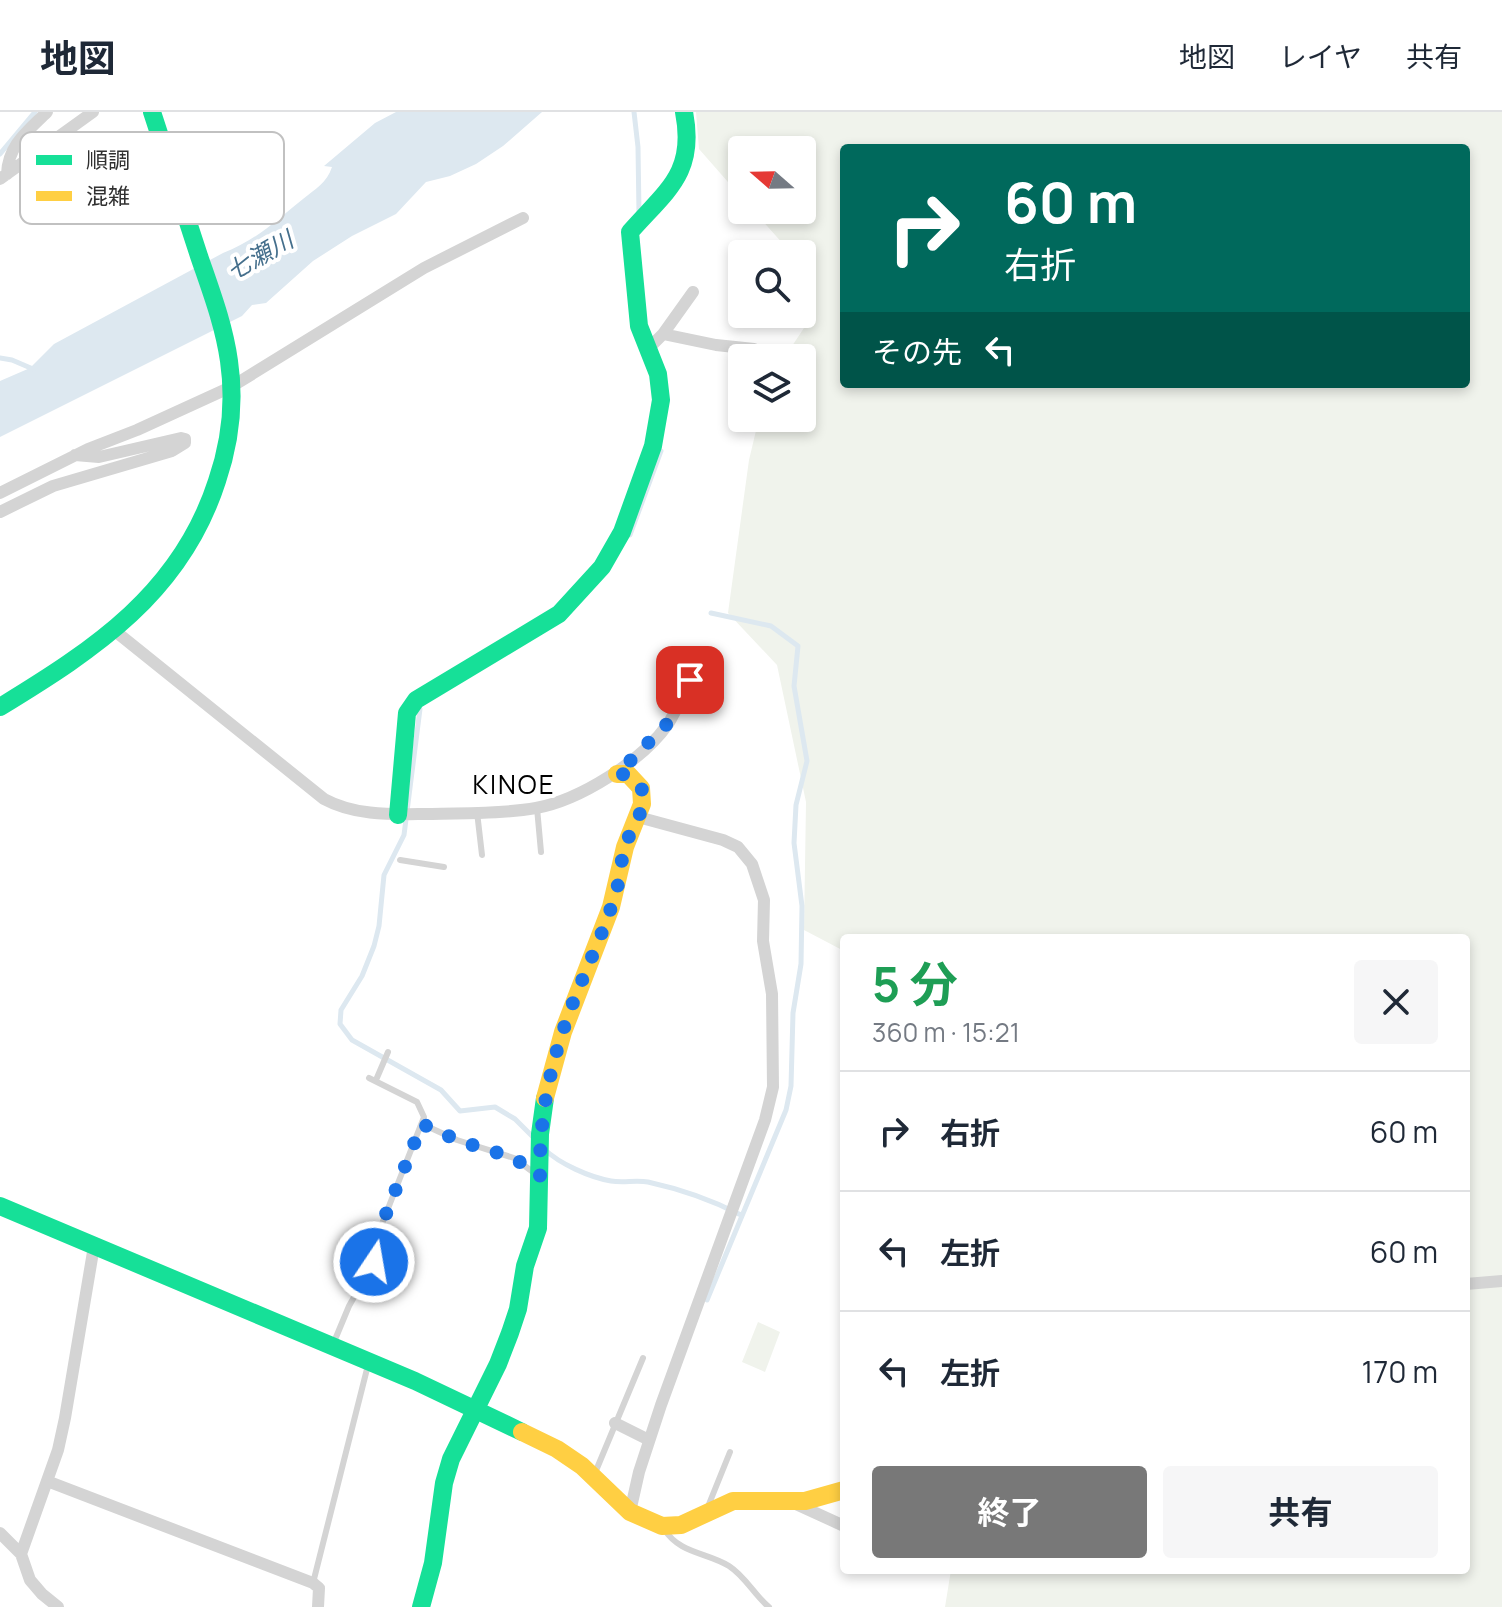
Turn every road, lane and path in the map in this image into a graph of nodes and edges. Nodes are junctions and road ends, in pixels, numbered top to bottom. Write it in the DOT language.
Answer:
graph roads {
  1 [pos="47,112"];
  2 [pos="93,112"];
  3 [pos="152,112"];
  4 [pos="684,112"];
  5 [pos="28,132"];
  6 [pos="66,132"];
  7 [pos="159,132"];
  8 [pos="20,140"];
  9 [pos="4,177"];
  10 [pos="523,218"];
  11 [pos="189,224"];
  12 [pos="693,292"];
  13 [pos="663,334"];
  14 [pos="728,346"];
  15 [pos="648,349"];
  16 [pos="231,387"];
  17 [pos="75,455"];
  18 [pos="0,493"];
  19 [pos="0,512"];
  20 [pos="115,631"];
  21 [pos="690,680"];
  22 [pos="0,707"];
  23 [pos="617,774"];
  24 [pos="537,808"];
  25 [pos="477,812"];
  26 [pos="398,815"];
  27 [pos="638,817"];
  28 [pos="541,852"];
  29 [pos="482,855"];
  30 [pos="400,860"];
  31 [pos="444,867"];
  32 [pos="388,1052"];
  33 [pos="422,1124"];
  34 [pos="540,1176"];
  35 [pos="0,1206"];
  36 [pos="94,1246"];
  37 [pos="1502,1281"];
  38 [pos="1470,1284"];
  39 [pos="332,1345"];
  40 [pos="643,1358"];
  41 [pos="369,1361"];
  42 [pos="474,1410"];
  43 [pos="615,1423"];
  44 [pos="649,1440"];
  45 [pos="730,1452"];
  46 [pos="594,1476"];
  47 [pos="47,1481"];
  48 [pos="840,1491"];
  49 [pos="792,1502"];
  50 [pos="630,1512"];
  51 [pos="706,1512"];
  52 [pos="840,1524"];
  53 [pos="662,1526"];
  54 [pos="0,1533"];
  55 [pos="21,1554"];
  56 [pos="313,1583"];
  57 [pos="58,1607"];
  58 [pos="318,1607"];
  59 [pos="421,1607"];
  60 [pos="769,1607"];
  1 -- 5 [label="street"];
  2 -- 6 [label="street"];
  3 -- 7 [label="main road"];
  4 -- 15 [label="main road"];
  8 -- 9 [label="street"];
  10 -- 16 [label="street"];
  11 -- 16 [label="main road"];
  12 -- 13 [label="street"];
  13 -- 14 [label="street"];
  13 -- 15 [label="street"];
  15 -- 26 [label="main road"];
  16 -- 17 [label="street"];
  16 -- 20 [label="main road"];
  17 -- 18 [label="street"];
  17 -- 19 [label="street"];
  20 -- 22 [label="main road"];
  20 -- 26 [label="street"];
  21 -- 23 [label="street"];
  23 -- 24 [label="street"];
  23 -- 27 [label="main road"];
  24 -- 25 [label="street"];
  24 -- 28 [label="lane"];
  25 -- 26 [label="street"];
  25 -- 29 [label="lane"];
  27 -- 34 [label="main road"];
  27 -- 44 [label="street"];
  30 -- 31 [label="lane"];
  32 -- 33 [label="lane"];
  33 -- 34 [label="lane"];
  33 -- 39 [label="lane"];
  34 -- 42 [label="main road"];
  35 -- 36 [label="main road"];
  36 -- 39 [label="main road"];
  36 -- 47 [label="street"];
  37 -- 38 [label="street"];
  39 -- 41 [label="main road"];
  40 -- 43 [label="lane"];
  41 -- 42 [label="main road"];
  41 -- 56 [label="lane"];
  42 -- 46 [label="main road"];
  42 -- 59 [label="main road"];
  43 -- 44 [label="street"];
  43 -- 46 [label="lane"];
  44 -- 50 [label="street"];
  45 -- 51 [label="lane"];
  46 -- 50 [label="main road"];
  47 -- 55 [label="street"];
  47 -- 56 [label="street"];
  48 -- 49 [label="main road"];
  49 -- 51 [label="main road"];
  49 -- 52 [label="street"];
  50 -- 53 [label="main road"];
  51 -- 53 [label="main road"];
  53 -- 60 [label="lane"];
  54 -- 55 [label="street"];
  55 -- 57 [label="street"];
  56 -- 58 [label="street"];
}
